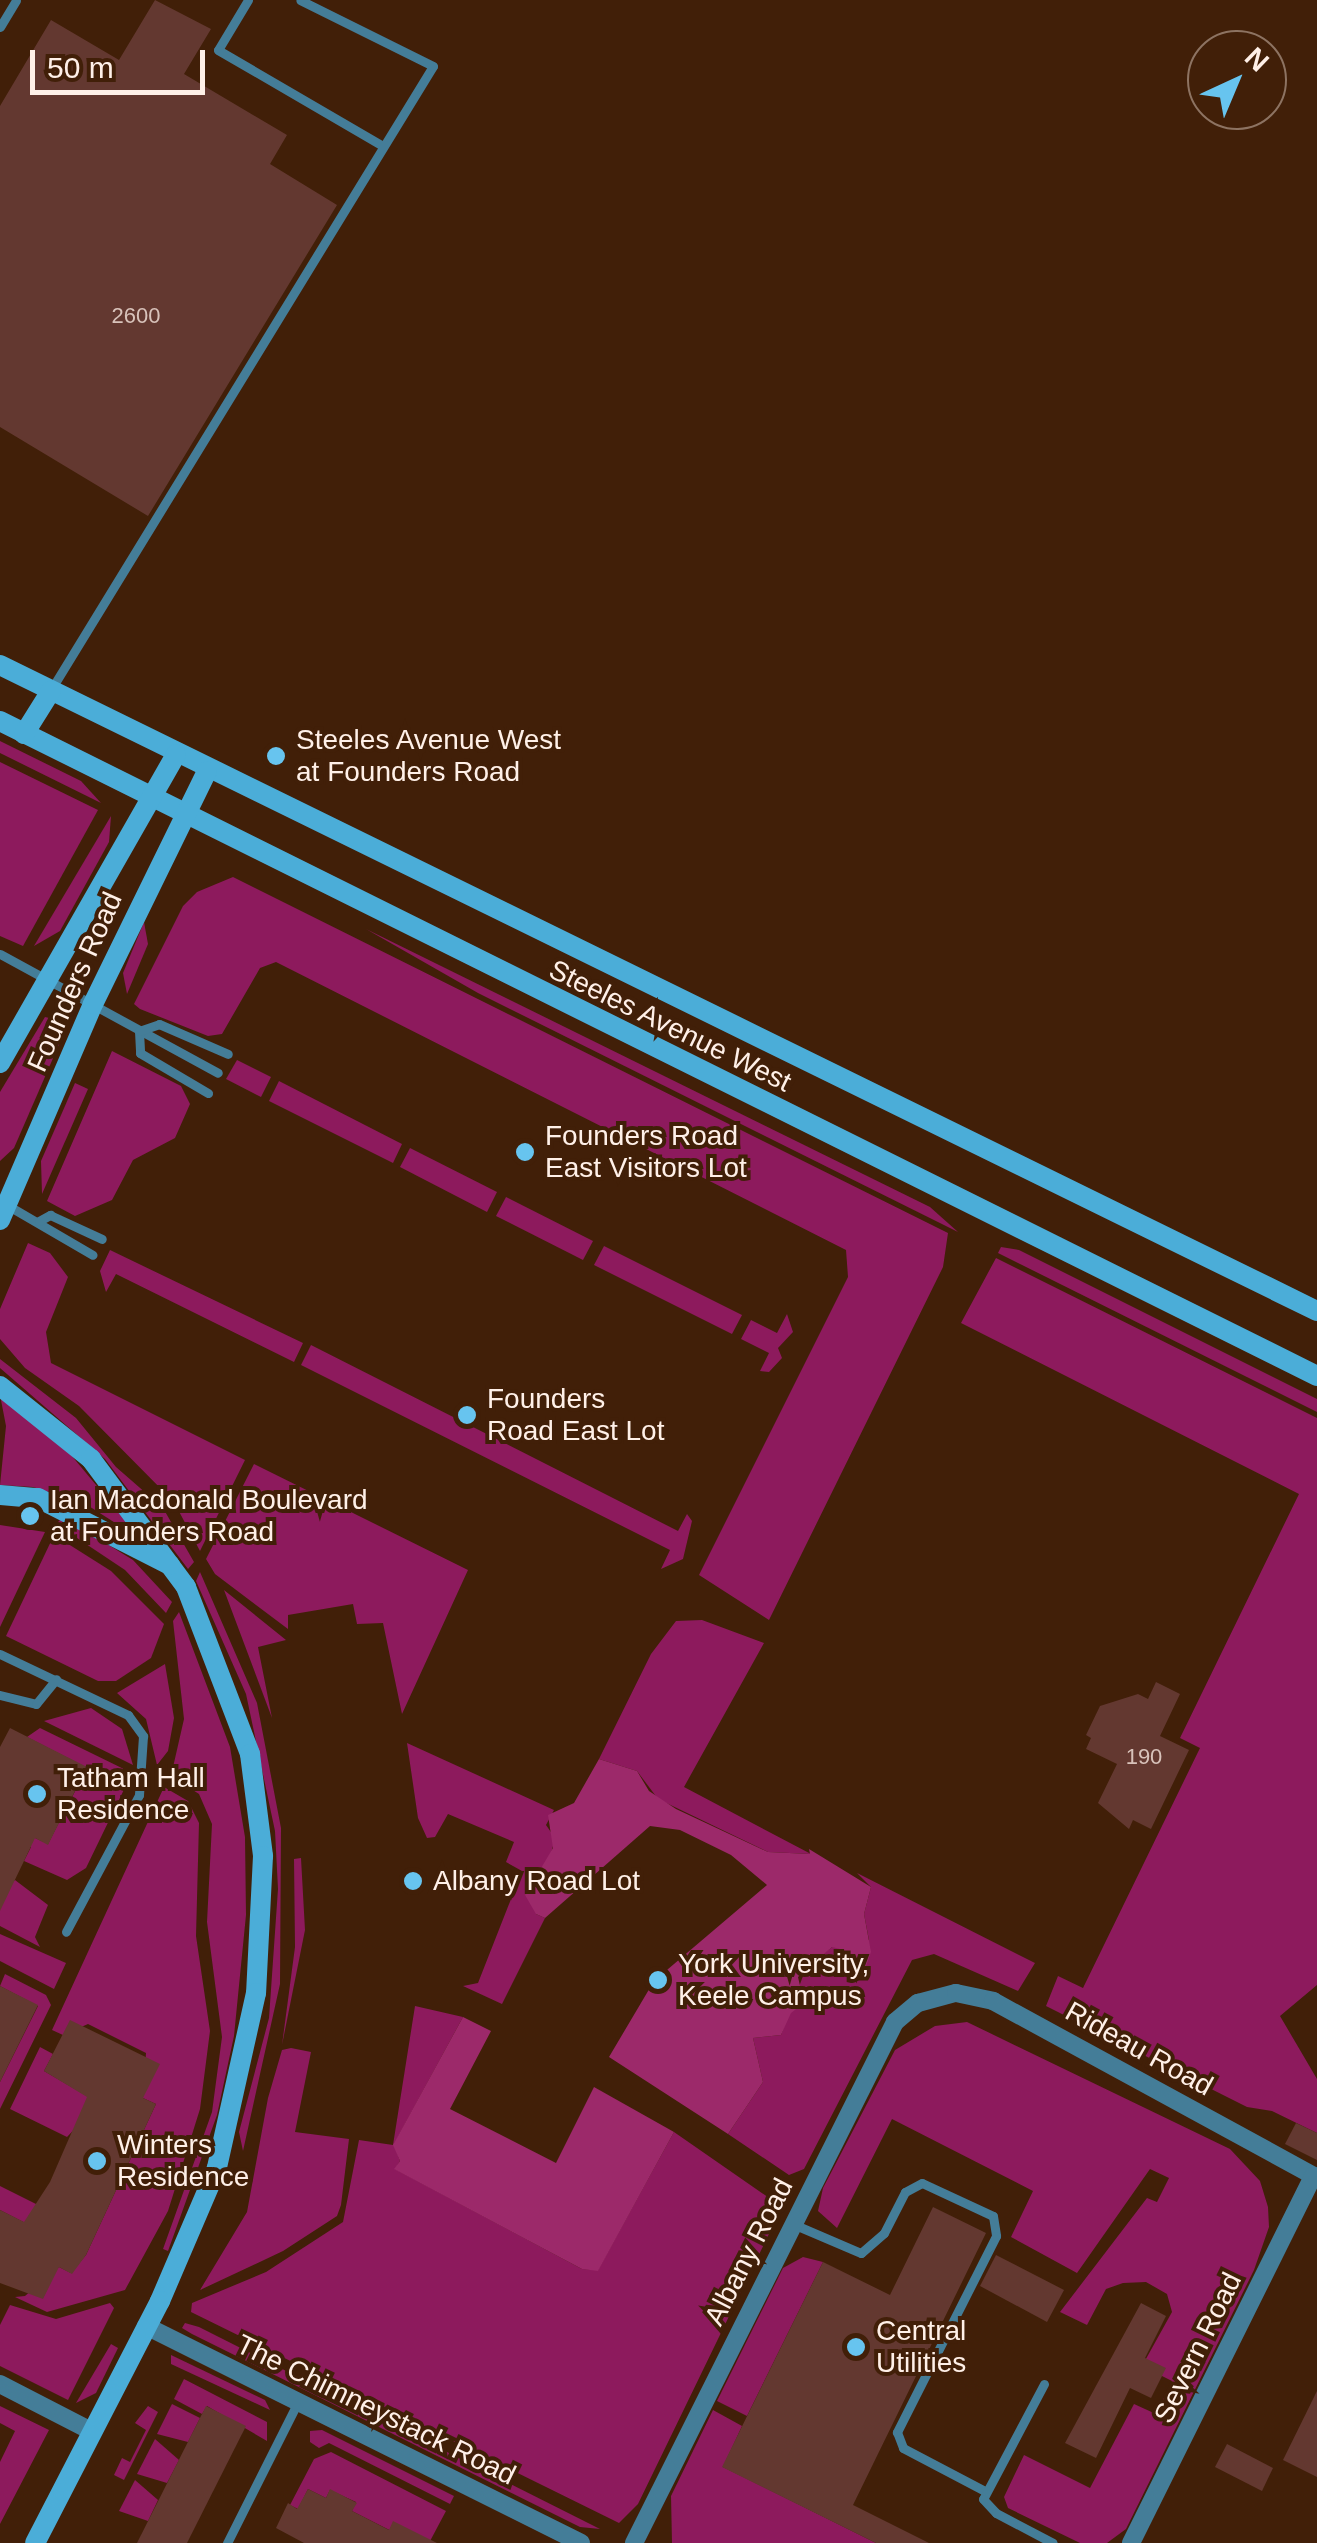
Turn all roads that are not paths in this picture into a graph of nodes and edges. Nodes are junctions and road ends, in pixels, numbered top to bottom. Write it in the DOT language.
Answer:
graph roads {
  1 [pos="16,0"];
  2 [pos="248,0"];
  3 [pos="300,0"];
  4 [pos="0,27"];
  5 [pos="384,146"];
  6 [pos="0,664"];
  7 [pos="51,691"];
  8 [pos="0,722"];
  9 [pos="24,734"];
  10 [pos="176,755"];
  11 [pos="208,770"];
  12 [pos="152,799"];
  13 [pos="184,817"];
  14 [pos="0,954"];
  15 [pos="46,980"];
  16 [pos="93,1004"];
  17 [pos="139,1031"];
  18 [pos="228,1054"];
  19 [pos="0,1063"];
  20 [pos="218,1074"];
  21 [pos="208,1093"];
  22 [pos="2,1209"];
  23 [pos="39,1221"];
  24 [pos="102,1239"];
  25 [pos="93,1255"];
  26 [pos="1317,1311"];
  27 [pos="1317,1376"];
  28 [pos="0,1386"];
  29 [pos="0,1495"];
  30 [pos="172,1566"];
  31 [pos="0,1654"];
  32 [pos="56,1679"];
  33 [pos="0,1695"];
  34 [pos="66,1932"];
  35 [pos="928,1998"];
  36 [pos="1315,2177"];
  37 [pos="793,2224"];
  38 [pos="146,2326"];
  39 [pos="0,2384"];
  40 [pos="1044,2384"];
  41 [pos="298,2402"];
  42 [pos="91,2431"];
  43 [pos="985,2491"];
  44 [pos="35,2543"];
  45 [pos="227,2543"];
  46 [pos="581,2543"];
  47 [pos="634,2543"];
  48 [pos="1053,2543"];
  49 [pos="1131,2543"];
  1 -- 4 [label="lane"];
  2 -- 5 [label="lane"];
  3 -- 5 [label="lane"];
  5 -- 7 [label="lane"];
  6 -- 7 [label="main road, Steeles Avenue West"];
  7 -- 9 [label="main road"];
  7 -- 10 [label="main road, Steeles Avenue West"];
  8 -- 9 [label="main road, Steeles Avenue West"];
  9 -- 12 [label="main road, Steeles Avenue West"];
  10 -- 11 [label="main road, Steeles Avenue West"];
  10 -- 12 [label="main road, Founders Road"];
  11 -- 13 [label="main road, Founders Road"];
  11 -- 26 [label="main road, Steeles Avenue West"];
  12 -- 13 [label="main road, Steeles Avenue West"];
  12 -- 15 [label="main road, Founders Road"];
  13 -- 16 [label="main road, Founders Road"];
  13 -- 27 [label="main road, Steeles Avenue West"];
  14 -- 15 [label="lane"];
  15 -- 16 [label="lane"];
  15 -- 19 [label="main road, Founders Road"];
  16 -- 17 [label="lane"];
  16 -- 22 [label="main road, Founders Road"];
  17 -- 18 [label="lane"];
  17 -- 20 [label="lane"];
  17 -- 21 [label="lane"];
  22 -- 23 [label="lane"];
  23 -- 24 [label="lane"];
  23 -- 25 [label="lane"];
  28 -- 30 [label="main road"];
  29 -- 30 [label="main road"];
  30 -- 38 [label="main road"];
  31 -- 32 [label="lane"];
  32 -- 33 [label="lane"];
  32 -- 34 [label="lane"];
  35 -- 36 [label="street, Rideau Road"];
  35 -- 37 [label="street, Albany Road"];
  36 -- 49 [label="street, Severn Road"];
  37 -- 43 [label="lane"];
  37 -- 47 [label="street, Albany Road"];
  38 -- 41 [label="street, The Chimneystack Road"];
  38 -- 42 [label="main road"];
  39 -- 42 [label="street"];
  40 -- 43 [label="lane"];
  41 -- 45 [label="lane"];
  41 -- 46 [label="street, The Chimneystack Road"];
  42 -- 44 [label="main road"];
  43 -- 48 [label="lane"];
}
